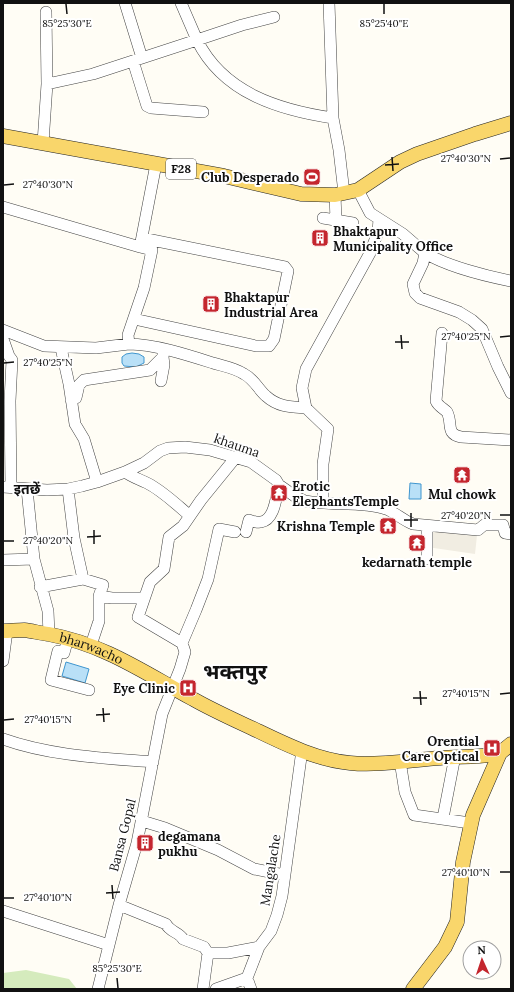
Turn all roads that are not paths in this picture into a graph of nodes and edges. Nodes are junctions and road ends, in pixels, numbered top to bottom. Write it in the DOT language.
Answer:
graph roads {
  1 [pos="125,3"];
  2 [pos="181,3"];
  3 [pos="329,3"];
  4 [pos="46,12"];
  5 [pos="274,17"];
  6 [pos="197,40"];
  7 [pos="138,59"];
  8 [pos="47,84"];
  9 [pos="203,112"];
  10 [pos="333,118"];
  11 [pos="511,123"];
  12 [pos="3,136"];
  13 [pos="43,143"];
  14 [pos="156,164"];
  15 [pos="358,190"];
  16 [pos="339,194"];
  17 [pos="3,208"];
  18 [pos="323,218"];
  19 [pos="379,219"];
  20 [pos="336,220"];
  21 [pos="353,223"];
  22 [pos="141,242"];
  23 [pos="425,253"];
  24 [pos="511,281"];
  25 [pos="134,319"];
  26 [pos="3,330"];
  27 [pos="442,334"];
  28 [pos="3,339"];
  29 [pos="129,344"];
  30 [pos="61,348"];
  31 [pos="163,354"];
  32 [pos="161,381"];
  33 [pos="511,393"];
  34 [pos="71,400"];
  35 [pos="306,408"];
  36 [pos="511,440"];
  37 [pos="236,457"];
  38 [pos="125,472"];
  39 [pos="97,482"];
  40 [pos="279,485"];
  41 [pos="7,487"];
  42 [pos="27,489"];
  43 [pos="68,489"];
  44 [pos="323,503"];
  45 [pos="190,516"];
  46 [pos="427,526"];
  47 [pos="511,534"];
  48 [pos="427,558"];
  49 [pos="34,559"];
  50 [pos="3,560"];
  51 [pos="83,579"];
  52 [pos="40,586"];
  53 [pos="99,596"];
  54 [pos="144,598"];
  55 [pos="5,631"];
  56 [pos="49,634"];
  57 [pos="68,638"];
  58 [pos="182,642"];
  59 [pos="91,645"];
  60 [pos="3,661"];
  61 [pos="173,688"];
  62 [pos="89,690"];
  63 [pos="3,739"];
  64 [pos="511,744"];
  65 [pos="302,750"];
  66 [pos="500,753"];
  67 [pos="454,756"];
  68 [pos="400,761"];
  69 [pos="153,762"];
  70 [pos="443,818"];
  71 [pos="142,821"];
  72 [pos="470,823"];
  73 [pos="284,875"];
  74 [pos="119,905"];
  75 [pos="3,911"];
  76 [pos="109,945"];
  77 [pos="259,947"];
  78 [pos="208,953"];
  79 [pos="249,984"];
  80 [pos="98,989"];
  81 [pos="203,989"];
  82 [pos="216,989"];
  83 [pos="413,989"];
  1 -- 7 [label="street"];
  2 -- 6 [label="street"];
  3 -- 10 [label="street"];
  4 -- 8 [label="street"];
  5 -- 6 [label="street"];
  6 -- 7 [label="street"];
  6 -- 10 [label="street"];
  7 -- 8 [label="street"];
  7 -- 9 [label="street"];
  8 -- 13 [label="street"];
  10 -- 16 [label="street"];
  11 -- 15 [label="main road, F28"];
  12 -- 13 [label="main road, F28"];
  13 -- 14 [label="main road, F28"];
  14 -- 16 [label="main road, F28"];
  14 -- 22 [label="street"];
  15 -- 16 [label="main road, F28"];
  15 -- 19 [label="street"];
  16 -- 20 [label="street"];
  17 -- 22 [label="street"];
  18 -- 20 [label="street"];
  19 -- 23 [label="street"];
  19 -- 35 [label="street"];
  20 -- 21 [label="street"];
  22 -- 25 [label="street"];
  22 -- 25 [label="street"];
  23 -- 24 [label="street"];
  23 -- 33 [label="street"];
  25 -- 29 [label="street"];
  26 -- 30 [label="street"];
  27 -- 36 [label="street"];
  28 -- 41 [label="street"];
  29 -- 30 [label="street"];
  29 -- 31 [label="street"];
  30 -- 34 [label="street"];
  31 -- 32 [label="street"];
  31 -- 34 [label="street"];
  31 -- 35 [label="street"];
  34 -- 39 [label="street"];
  35 -- 44 [label="street"];
  37 -- 38 [label="street, khauma"];
  37 -- 40 [label="street, khauma"];
  37 -- 45 [label="street"];
  38 -- 39 [label="street, khauma"];
  38 -- 45 [label="street"];
  39 -- 43 [label="street, khauma"];
  40 -- 44 [label="street, khauma"];
  40 -- 58 [label="street"];
  41 -- 42 [label="street, khauma"];
  42 -- 43 [label="street, khauma"];
  42 -- 49 [label="street"];
  43 -- 51 [label="street"];
  44 -- 46 [label="street, khauma"];
  45 -- 54 [label="street"];
  46 -- 47 [label="street, khauma"];
  46 -- 48 [label="street"];
  49 -- 50 [label="street"];
  49 -- 52 [label="street"];
  51 -- 52 [label="street"];
  51 -- 53 [label="street"];
  52 -- 56 [label="street"];
  53 -- 54 [label="street"];
  53 -- 59 [label="street"];
  54 -- 58 [label="street"];
  55 -- 56 [label="main road, bharwacho"];
  55 -- 60 [label="street"];
  56 -- 57 [label="main road, bharwacho"];
  57 -- 59 [label="main road, bharwacho"];
  57 -- 62 [label="street"];
  58 -- 61 [label="street, Bansa Gopal"];
  59 -- 61 [label="main road, bharwacho"];
  61 -- 65 [label="main road, bharwacho"];
  61 -- 69 [label="street, Bansa Gopal"];
  63 -- 69 [label="street"];
  64 -- 66 [label="main road"];
  65 -- 68 [label="main road, bharwacho"];
  65 -- 73 [label="street, Mangalache"];
  66 -- 67 [label="main road, bharwacho"];
  66 -- 72 [label="main road"];
  67 -- 68 [label="main road, bharwacho"];
  67 -- 70 [label="street"];
  68 -- 70 [label="street"];
  69 -- 71 [label="street, Bansa Gopal"];
  70 -- 72 [label="street"];
  71 -- 73 [label="street"];
  71 -- 74 [label="street, Bansa Gopal"];
  72 -- 83 [label="main road"];
  73 -- 77 [label="street, Mangalache"];
  74 -- 76 [label="street, Bansa Gopal"];
  74 -- 78 [label="street"];
  75 -- 76 [label="street"];
  76 -- 80 [label="street, Bansa Gopal"];
  77 -- 78 [label="street"];
  77 -- 79 [label="street, Mangalache"];
  78 -- 81 [label="street"];
  79 -- 82 [label="street, Mangalache"];
}
